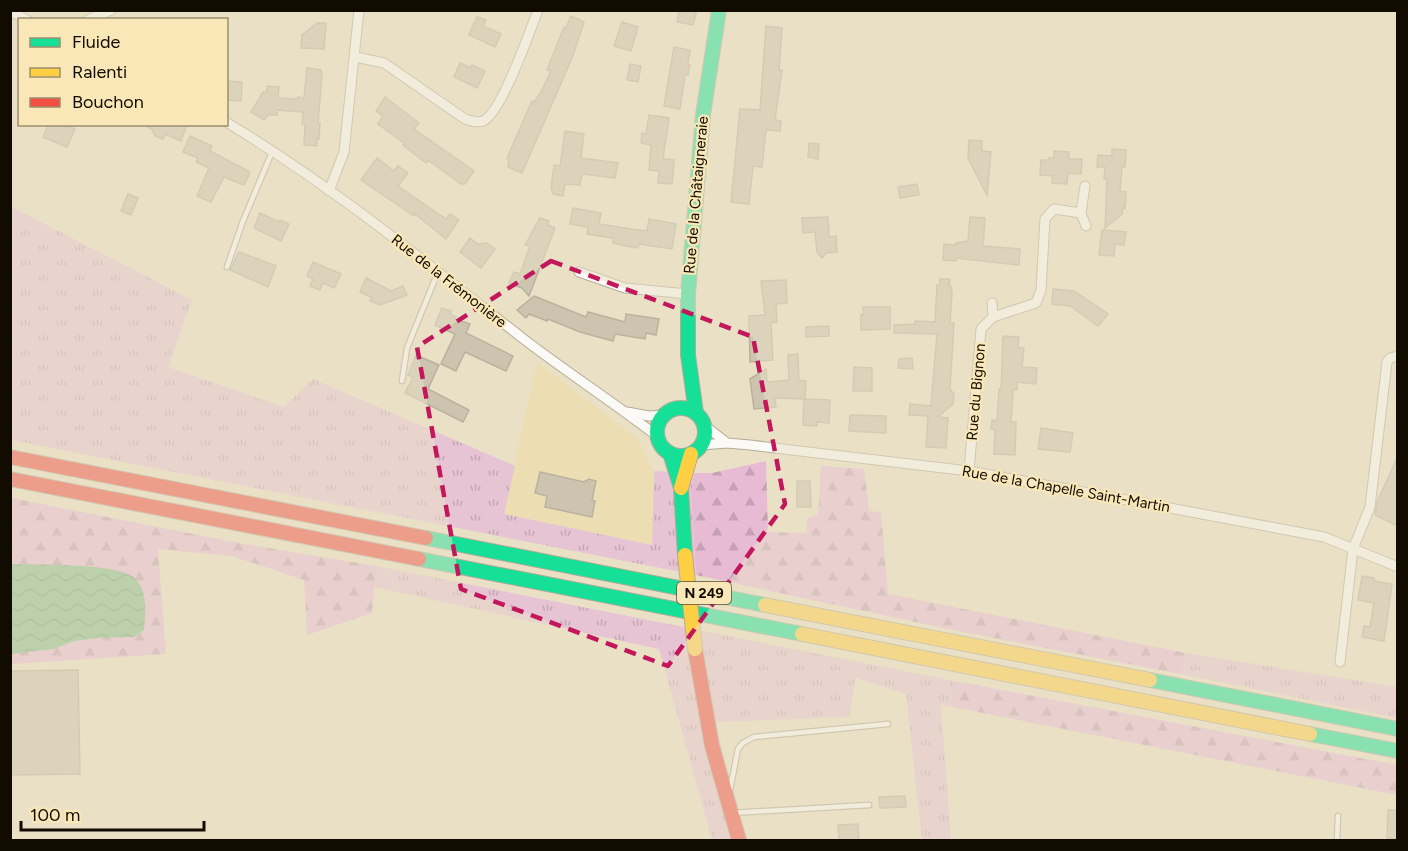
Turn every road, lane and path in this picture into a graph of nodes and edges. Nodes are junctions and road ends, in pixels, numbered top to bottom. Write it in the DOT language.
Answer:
graph roads {
  1 [pos="111,10"];
  2 [pos="359,10"];
  3 [pos="538,10"];
  4 [pos="719,10"];
  5 [pos="93,18"];
  6 [pos="356,57"];
  7 [pos="228,123"];
  8 [pos="273,151"];
  9 [pos="1085,186"];
  10 [pos="329,191"];
  11 [pos="1081,213"];
  12 [pos="1086,226"];
  13 [pos="227,267"];
  14 [pos="438,272"];
  15 [pos="579,272"];
  16 [pos="688,294"];
  17 [pos="992,303"];
  18 [pos="993,318"];
  19 [pos="1398,356"];
  20 [pos="402,381"];
  21 [pos="691,381"];
  22 [pos="678,408"];
  23 [pos="625,412"];
  24 [pos="696,413"];
  25 [pos="664,415"];
  26 [pos="704,425"];
  27 [pos="657,436"];
  28 [pos="727,443"];
  29 [pos="696,449"];
  30 [pos="669,453"];
  31 [pos="10,457"];
  32 [pos="969,471"];
  33 [pos="10,479"];
  34 [pos="681,488"];
  35 [pos="1353,549"];
  36 [pos="1398,567"];
  37 [pos="1341,662"];
  38 [pos="888,724"];
  39 [pos="1398,729"];
  40 [pos="1398,751"];
  41 [pos="869,805"];
  42 [pos="729,809"];
  43 [pos="1338,816"];
  44 [pos="739,840"];
  45 [pos="1337,840"];
  1 -- 5 [label="street"];
  2 -- 6 [label="street"];
  3 -- 6 [label="street"];
  4 -- 16 [label="main road, Rue de la Châtaigneraie"];
  6 -- 10 [label="street"];
  7 -- 8 [label="street, Rue de la Frémonière"];
  8 -- 10 [label="street, Rue de la Frémonière"];
  8 -- 13 [label="lane"];
  9 -- 11 [label="street"];
  10 -- 14 [label="street, Rue de la Frémonière"];
  11 -- 12 [label="street"];
  11 -- 18 [label="street"];
  14 -- 20 [label="lane"];
  14 -- 23 [label="street, Rue de la Frémonière"];
  15 -- 16 [label="street"];
  16 -- 21 [label="main road, Rue de la Châtaigneraie"];
  17 -- 18 [label="street"];
  18 -- 32 [label="street, Rue du Bignon"];
  19 -- 35 [label="street"];
  21 -- 22 [label="main road"];
  21 -- 24 [label="main road, Rue de la Châtaigneraie"];
  22 -- 24 [label="main road"];
  22 -- 25 [label="main road"];
  23 -- 25 [label="street, Rue de la Frémonière"];
  23 -- 27 [label="street, Rue de la Frémonière"];
  24 -- 26 [label="main road, Rue de la Châtaigneraie"];
  25 -- 27 [label="main road"];
  26 -- 28 [label="street"];
  26 -- 29 [label="main road"];
  27 -- 30 [label="main road"];
  28 -- 29 [label="street, Rue de la Chapelle Saint-Martin"];
  28 -- 32 [label="street, Rue de la Chapelle Saint-Martin"];
  29 -- 30 [label="main road"];
  29 -- 34 [label="main road"];
  30 -- 34 [label="main road"];
  31 -- 39 [label="main road, N 249"];
  32 -- 35 [label="street, Rue de la Chapelle Saint-Martin"];
  33 -- 40 [label="main road, N 249"];
  34 -- 42 [label="main road, bridge"];
  35 -- 36 [label="street, Rue de la Chapelle Saint-Martin"];
  35 -- 37 [label="street"];
  38 -- 42 [label="lane"];
  41 -- 42 [label="lane"];
  42 -- 44 [label="main road"];
  43 -- 45 [label="lane"];
}
